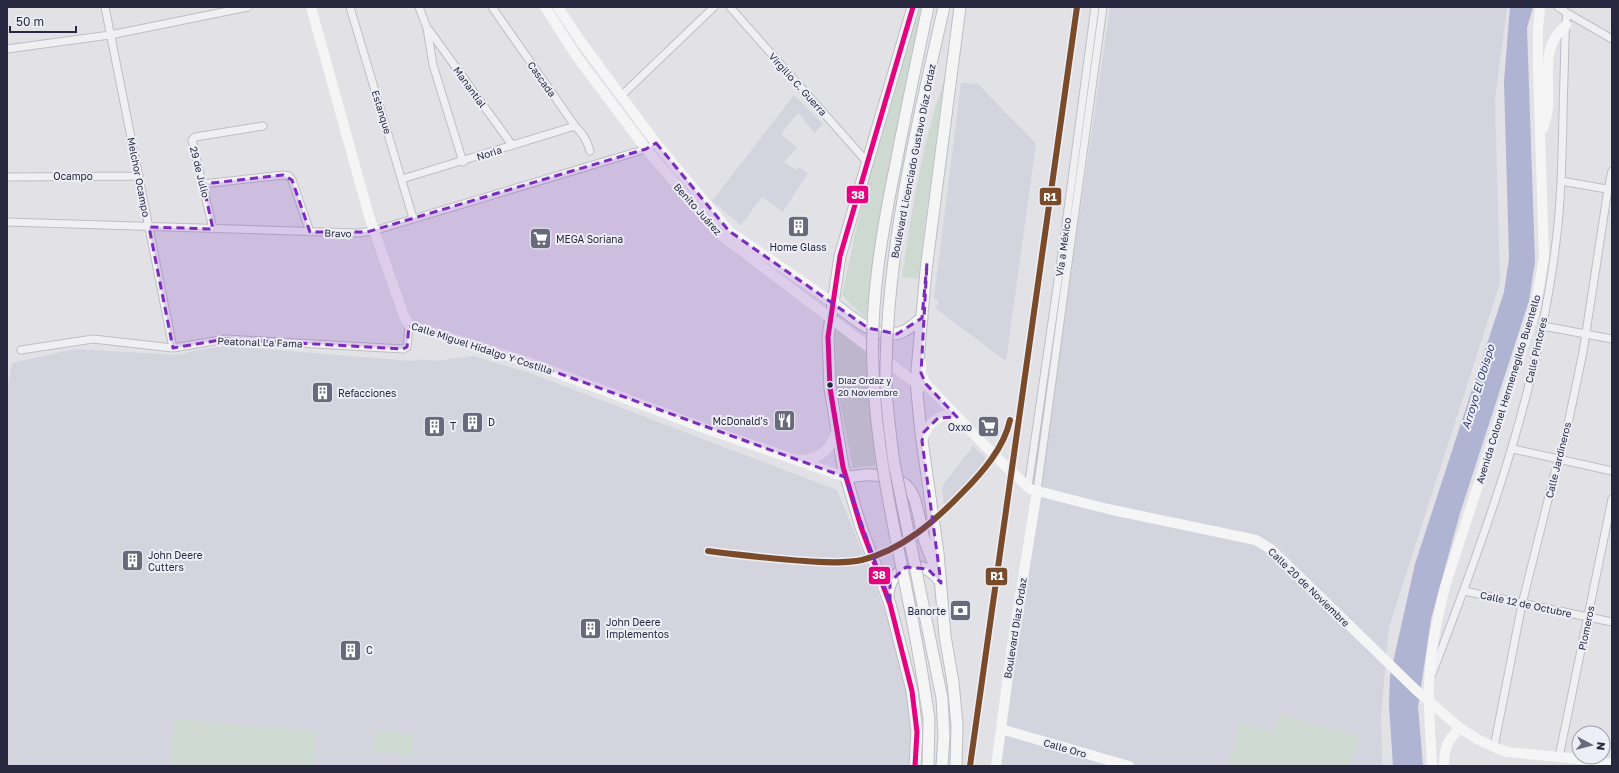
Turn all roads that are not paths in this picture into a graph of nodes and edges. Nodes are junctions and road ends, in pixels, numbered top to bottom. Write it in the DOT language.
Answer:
graph roads {
  1 [pos="105,7"];
  2 [pos="248,7"];
  3 [pos="311,7"];
  4 [pos="350,7"];
  5 [pos="419,7"];
  6 [pos="492,7"];
  7 [pos="545,7"];
  8 [pos="558,7"];
  9 [pos="714,7"];
  10 [pos="730,7"];
  11 [pos="913,7"];
  12 [pos="928,7"];
  13 [pos="944,7"];
  14 [pos="960,7"];
  15 [pos="1095,7"];
  16 [pos="1103,7"];
  17 [pos="1540,7"];
  18 [pos="1558,7"];
  19 [pos="1567,13"];
  20 [pos="1566,25"];
  21 [pos="427,28"];
  22 [pos="110,35"];
  23 [pos="1612,39"];
  24 [pos="7,49"];
  25 [pos="621,96"];
  26 [pos="263,126"];
  27 [pos="575,126"];
  28 [pos="1541,131"];
  29 [pos="656,143"];
  30 [pos="512,145"];
  31 [pos="646,149"];
  32 [pos="590,151"];
  33 [pos="463,162"];
  34 [pos="867,162"];
  35 [pos="1078,163"];
  36 [pos="1612,171"];
  37 [pos="138,176"];
  38 [pos="7,177"];
  39 [pos="402,179"];
  40 [pos="1560,181"];
  41 [pos="203,184"];
  42 [pos="1610,189"];
  43 [pos="699,194"];
  44 [pos="690,201"];
  45 [pos="413,218"];
  46 [pos="7,222"];
  47 [pos="149,227"];
  48 [pos="213,228"];
  49 [pos="373,231"];
  50 [pos="310,232"];
  51 [pos="927,263"];
  52 [pos="832,302"];
  53 [pos="830,317"];
  54 [pos="922,318"];
  55 [pos="409,325"];
  56 [pos="1543,326"];
  57 [pos="1584,334"];
  58 [pos="1612,339"];
  59 [pos="173,348"];
  60 [pos="21,350"];
  61 [pos="916,382"];
  62 [pos="956,416"];
  63 [pos="837,429"];
  64 [pos="922,441"];
  65 [pos="1513,448"];
  66 [pos="791,459"];
  67 [pos="1558,460"];
  68 [pos="1612,471"];
  69 [pos="845,477"];
  70 [pos="1032,489"];
  71 [pos="1612,499"];
  72 [pos="940,580"];
  73 [pos="1464,591"];
  74 [pos="890,604"];
  75 [pos="1522,604"];
  76 [pos="1588,617"];
  77 [pos="1612,622"];
  78 [pos="1429,684"];
  79 [pos="1429,701"];
  80 [pos="1460,728"];
  81 [pos="1001,729"];
  82 [pos="1494,747"];
  83 [pos="1559,757"];
  84 [pos="1571,759"];
  85 [pos="996,764"];
  86 [pos="915,766"];
  87 [pos="928,766"];
  88 [pos="942,766"];
  89 [pos="956,766"];
  90 [pos="1129,766"];
  91 [pos="1432,766"];
  92 [pos="1444,766"];
  1 -- 22 [label="street, Melchor Ocampo"];
  2 -- 22 [label="street"];
  3 -- 49 [label="street, Calle Miguel Hidalgo Y Costilla"];
  4 -- 39 [label="street, Estanque"];
  5 -- 21 [label="street, Manantial"];
  6 -- 27 [label="street, Cascada"];
  7 -- 31 [label="street, Benito Juárez"];
  8 -- 25 [label="street, Benito Juárez"];
  9 -- 25 [label="street"];
  10 -- 34 [label="street, Virgilio C. Guerra"];
  11 -- 34 [label="main road"];
  12 -- 87 [label="main road, Boulevard Licenciado Gustavo Díaz Ordaz, bridge"];
  13 -- 88 [label="main road, Boulevard Licenciado Gustavo Díaz Ordaz, bridge"];
  14 -- 51 [label="main road"];
  15 -- 35 [label="street"];
  16 -- 35 [label="street"];
  17 -- 28 [label="street, Avenida Colonel Hermenegildo Buentello"];
  18 -- 19 [label="street"];
  19 -- 20 [label="street, Calle Pintores"];
  19 -- 23 [label="street"];
  20 -- 28 [label="street"];
  20 -- 40 [label="street, Calle Pintores"];
  21 -- 30 [label="street, Manantial"];
  21 -- 33 [label="street, Manantial"];
  22 -- 24 [label="street"];
  22 -- 37 [label="street, Melchor Ocampo"];
  25 -- 29 [label="street, Benito Juárez"];
  26 -- 41 [label="street, 29 de Julio"];
  27 -- 30 [label="street, Noria"];
  27 -- 32 [label="street, Cascada"];
  28 -- 78 [label="street, Avenida Colonel Hermenegildo Buentello"];
  29 -- 31 [label="street, Bravo"];
  29 -- 43 [label="street, Benito Juárez"];
  30 -- 33 [label="street, Noria"];
  31 -- 44 [label="street, Benito Juárez"];
  31 -- 45 [label="street, Bravo"];
  33 -- 39 [label="street, Noria"];
  34 -- 52 [label="main road"];
  35 -- 70 [label="street"];
  36 -- 42 [label="street, Calle Jardineros"];
  37 -- 38 [label="street, Ocampo"];
  37 -- 47 [label="street, Melchor Ocampo"];
  39 -- 45 [label="street, Estanque"];
  40 -- 42 [label="street"];
  40 -- 56 [label="street, Calle Pintores"];
  41 -- 48 [label="street, 29 de Julio"];
  41 -- 50 [label="street"];
  42 -- 57 [label="street, Calle Jardineros"];
  43 -- 44 [label="street"];
  43 -- 52 [label="street, Benito Juárez"];
  44 -- 53 [label="street, Benito Juárez"];
  45 -- 49 [label="street, Bravo"];
  46 -- 47 [label="street, Bravo"];
  47 -- 48 [label="street, Bravo"];
  47 -- 59 [label="street, Melchor Ocampo"];
  48 -- 50 [label="street, Bravo"];
  49 -- 50 [label="street, Bravo"];
  49 -- 55 [label="street, Calle Miguel Hidalgo Y Costilla"];
  51 -- 54 [label="main road"];
  51 -- 62 [label="street"];
  52 -- 53 [label="main road"];
  52 -- 54 [label="main road"];
  53 -- 61 [label="street, Benito Juárez"];
  53 -- 63 [label="main road"];
  54 -- 61 [label="main road"];
  55 -- 59 [label="street, Peatonal La Fama"];
  55 -- 66 [label="street, Calle Miguel Hidalgo Y Costilla"];
  56 -- 57 [label="street"];
  56 -- 65 [label="street, Calle Pintores"];
  57 -- 58 [label="street"];
  57 -- 67 [label="street, Calle Jardineros"];
  59 -- 60 [label="street, Peatonal La Fama"];
  61 -- 62 [label="street"];
  61 -- 64 [label="main road"];
  62 -- 64 [label="street"];
  62 -- 70 [label="street"];
  63 -- 66 [label="street"];
  63 -- 69 [label="main road"];
  64 -- 72 [label="main road"];
  65 -- 67 [label="street"];
  65 -- 73 [label="street, Calle Pintores"];
  66 -- 69 [label="street, Calle Miguel Hidalgo Y Costilla"];
  67 -- 68 [label="street"];
  67 -- 75 [label="street, Calle Jardineros"];
  69 -- 72 [label="main road"];
  69 -- 74 [label="main road"];
  70 -- 79 [label="street, Calle 20 de Noviembre"];
  70 -- 81 [label="street, Boulevard Diaz Ordaz"];
  71 -- 76 [label="street, Plomeros"];
  72 -- 74 [label="main road"];
  72 -- 89 [label="main road"];
  73 -- 75 [label="street, Calle 12 de Octubre"];
  73 -- 78 [label="street, Calle Pintores"];
  74 -- 86 [label="main road"];
  75 -- 76 [label="street, Calle 12 de Octubre"];
  75 -- 82 [label="street, Calle Jardineros"];
  76 -- 77 [label="street, Calle 12 de Octubre"];
  76 -- 83 [label="street, Plomeros"];
  78 -- 79 [label="street, Avenida Colonel Hermenegildo Buentello"];
  79 -- 80 [label="street, Calle 20 de Noviembre"];
  79 -- 91 [label="street, Avenida Colonel Hermenegildo Buentello"];
  80 -- 82 [label="street, Calle 20 de Noviembre"];
  80 -- 92 [label="street"];
  81 -- 85 [label="street, Boulevard Diaz Ordaz"];
  81 -- 90 [label="street, Calle Oro"];
  82 -- 83 [label="street, Calle 20 de Noviembre"];
  83 -- 84 [label="street, Calle 20 de Noviembre"];
}
